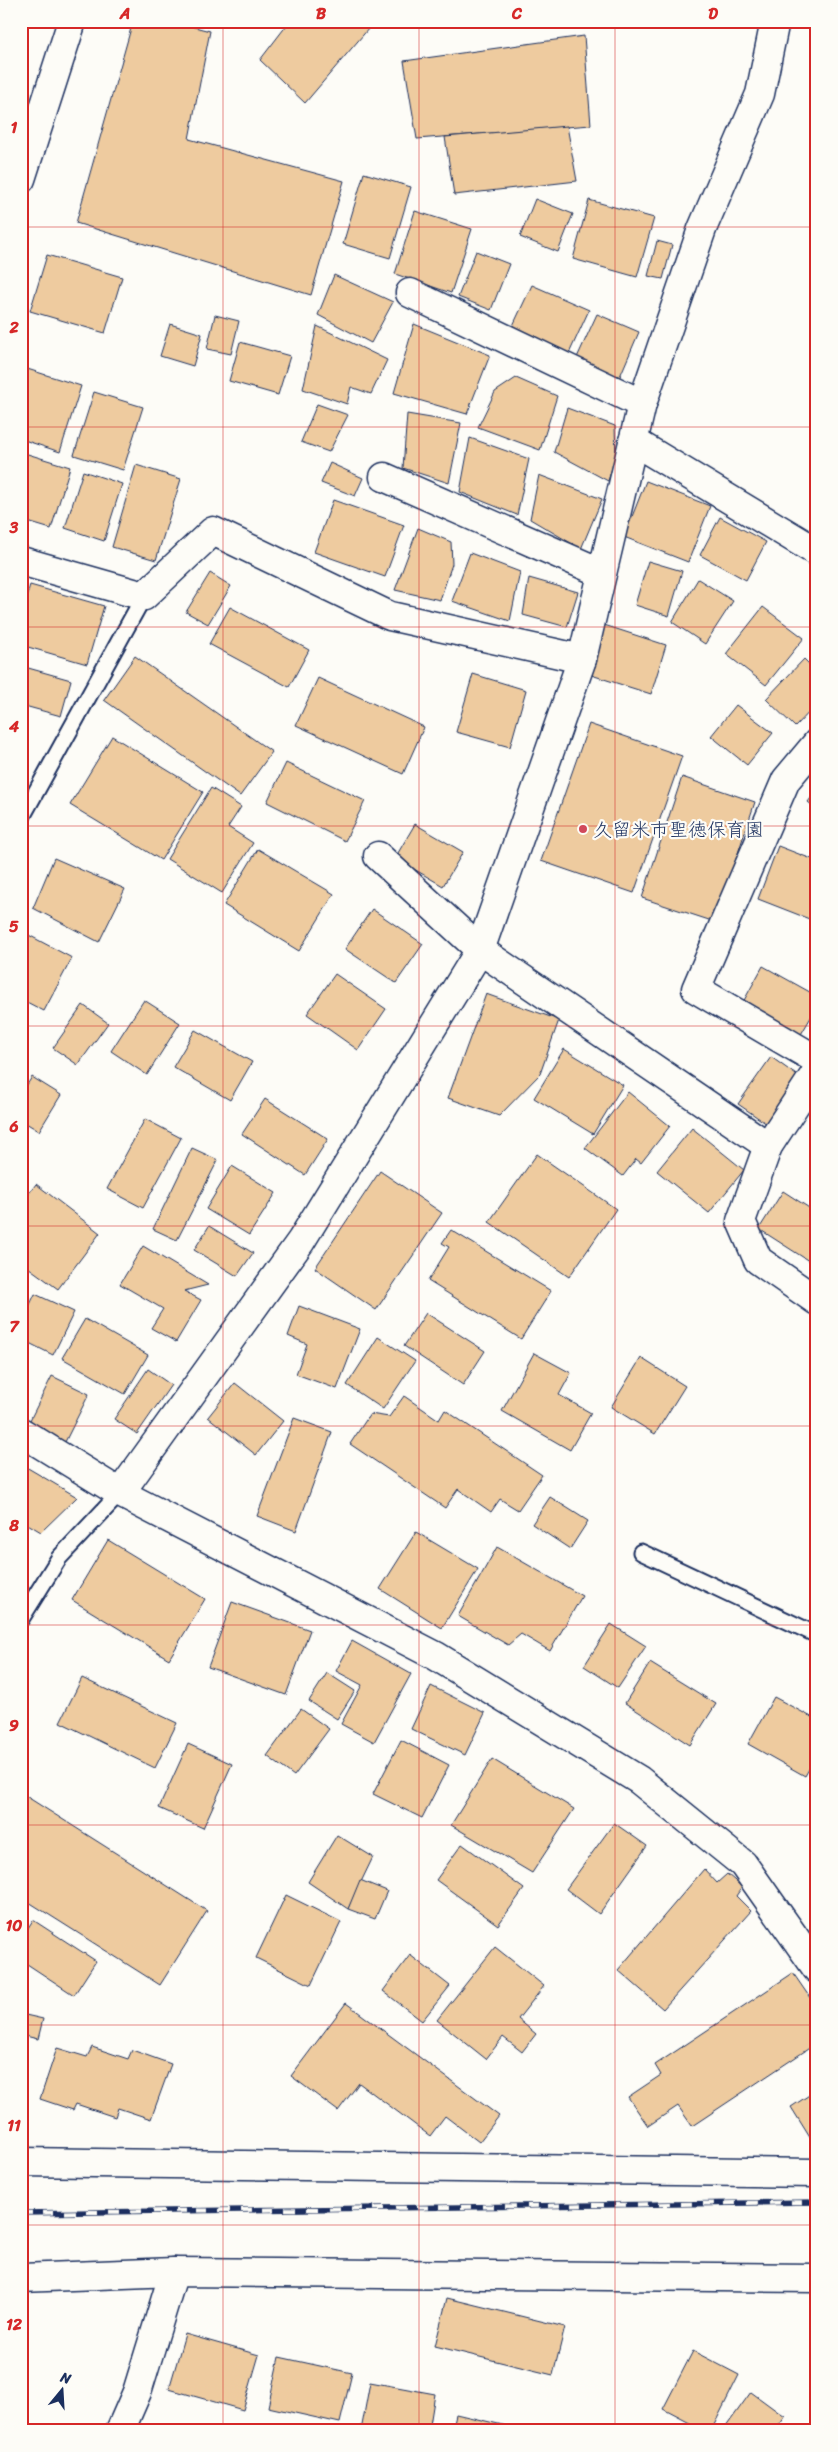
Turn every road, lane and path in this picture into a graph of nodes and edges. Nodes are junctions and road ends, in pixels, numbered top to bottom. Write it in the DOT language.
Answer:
graph roads {
  1 [pos="72,21"];
  2 [pos="778,22"];
  3 [pos="21,179"];
  4 [pos="410,293"];
  5 [pos="642,404"];
  6 [pos="633,441"];
  7 [pos="384,477"];
  8 [pos="817,552"];
  9 [pos="21,561"];
  10 [pos="602,573"];
  11 [pos="144,596"];
  12 [pos="582,658"];
  13 [pos="817,743"];
  14 [pos="21,819"];
  15 [pos="378,856"];
  16 [pos="480,950"];
  17 [pos="817,1060"];
  18 [pos="817,1071"];
  19 [pos="768,1146"];
  20 [pos="817,1301"];
  21 [pos="21,1432"];
  22 [pos="120,1493"];
  23 [pos="641,1552"];
  24 [pos="21,1619"];
  25 [pos="817,1635"];
  26 [pos="817,1969"];
  27 [pos="21,2162"];
  28 [pos="817,2173"];
  29 [pos="174,2272"];
  30 [pos="21,2278"];
  31 [pos="817,2278"];
  32 [pos="120,2431"];
  1 -- 3 [label="street"];
  2 -- 5 [label="street"];
  4 -- 5 [label="street"];
  5 -- 6 [label="street"];
  6 -- 8 [label="street"];
  6 -- 10 [label="street"];
  7 -- 10 [label="street"];
  9 -- 11 [label="street"];
  10 -- 12 [label="street"];
  11 -- 12 [label="street"];
  11 -- 14 [label="lane"];
  12 -- 16 [label="street"];
  13 -- 17 [label="street"];
  15 -- 16 [label="street"];
  16 -- 19 [label="street"];
  16 -- 22 [label="street"];
  18 -- 19 [label="street"];
  19 -- 20 [label="street"];
  21 -- 22 [label="street"];
  22 -- 24 [label="lane"];
  22 -- 26 [label="street"];
  23 -- 25 [label="lane"];
  27 -- 28 [label="street"];
  29 -- 30 [label="street"];
  29 -- 31 [label="street"];
  29 -- 32 [label="street"];
}
